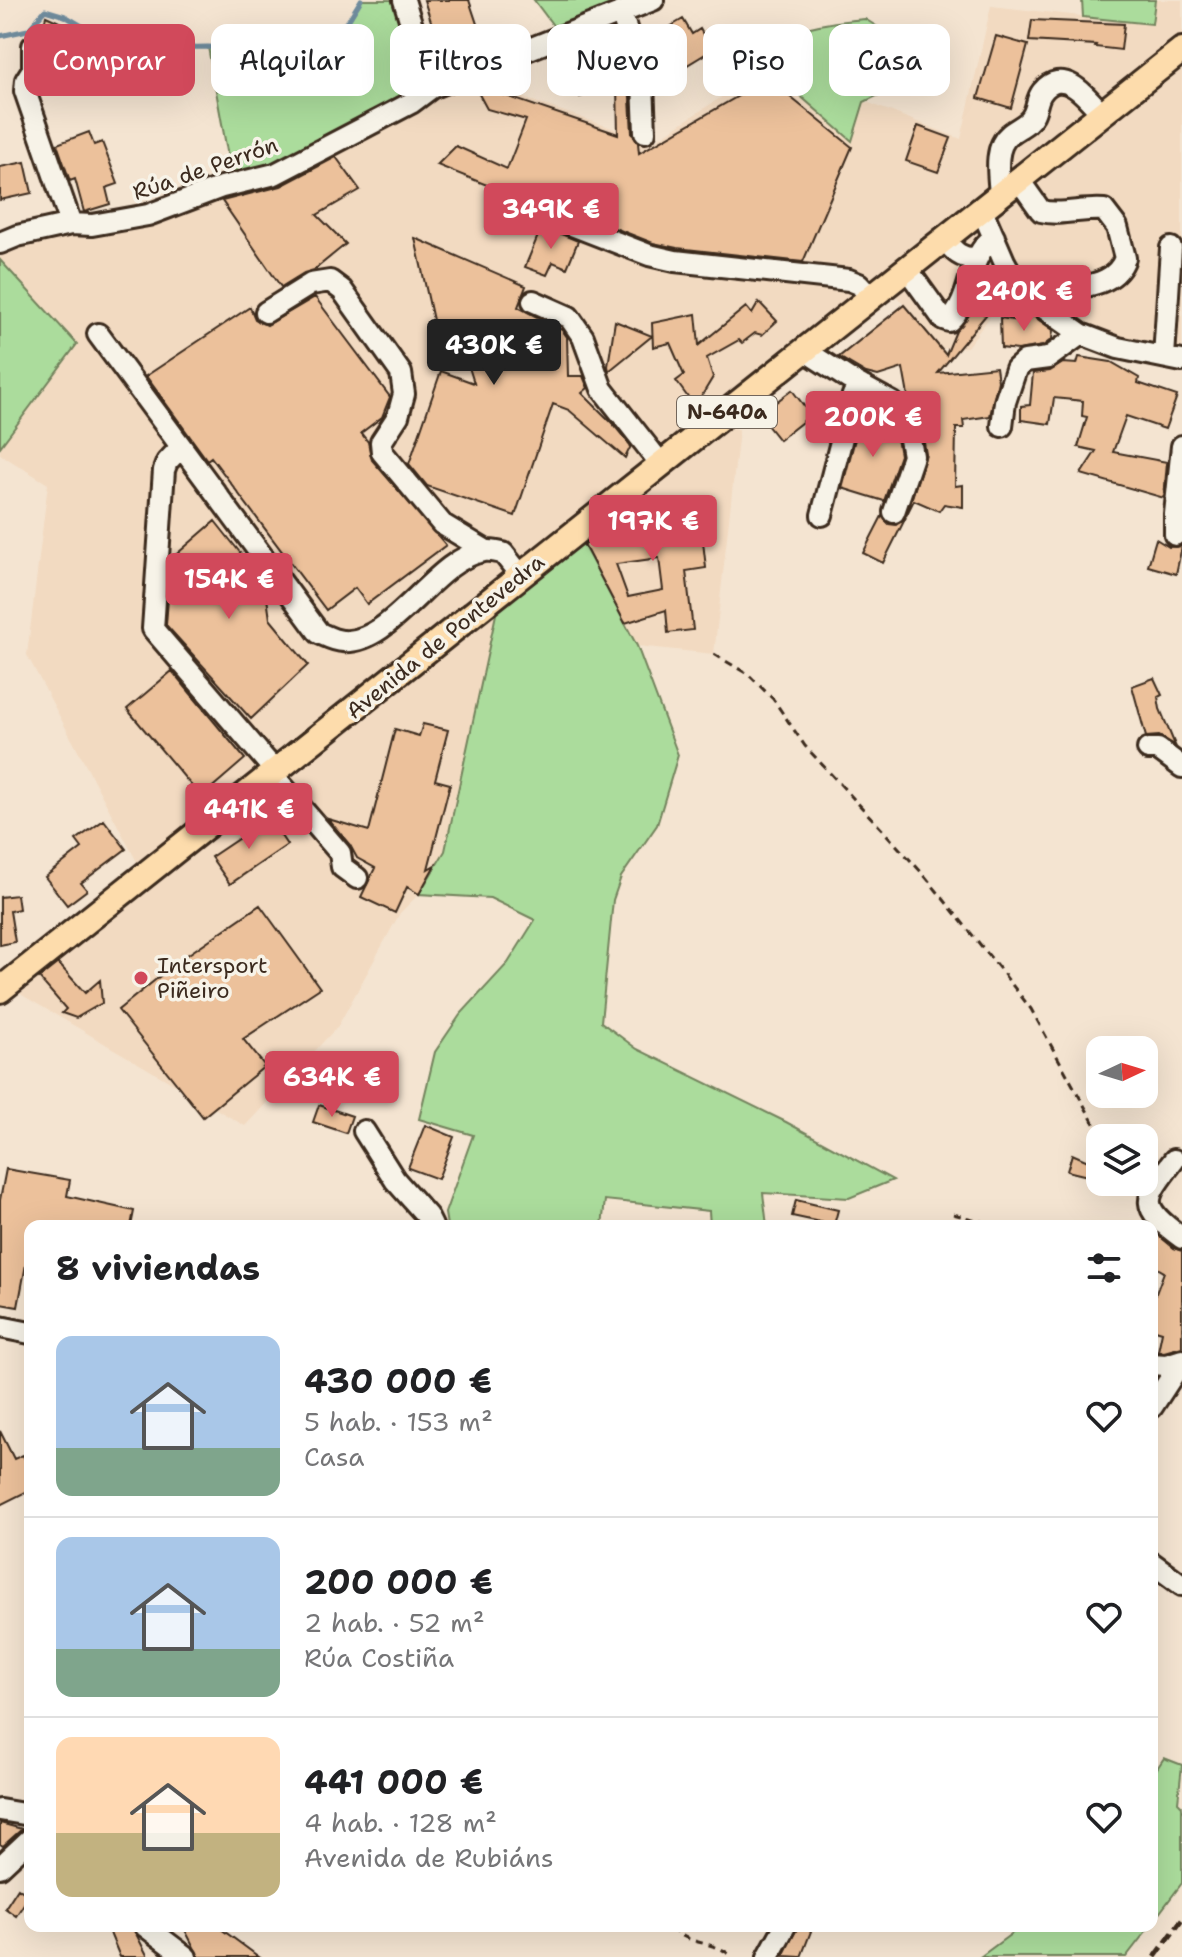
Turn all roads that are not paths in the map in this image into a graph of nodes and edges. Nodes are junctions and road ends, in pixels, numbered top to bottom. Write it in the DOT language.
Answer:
graph roads {
  1 [pos="404,0"];
  2 [pos="653,0"];
  3 [pos="621,12"];
  4 [pos="411,24"];
  5 [pos="531,48"];
  6 [pos="1182,50"];
  7 [pos="27,96"];
  8 [pos="420,96"];
  9 [pos="1102,114"];
  10 [pos="645,132"];
  11 [pos="1019,180"];
  12 [pos="991,202"];
  13 [pos="551,217"];
  14 [pos="71,224"];
  15 [pos="994,237"];
  16 [pos="944,239"];
  17 [pos="0,243"];
  18 [pos="1171,248"];
  19 [pos="976,258"];
  20 [pos="907,269"];
  21 [pos="1065,291"];
  22 [pos="871,297"];
  23 [pos="533,301"];
  24 [pos="266,312"];
  25 [pos="98,334"];
  26 [pos="1081,334"];
  27 [pos="804,350"];
  28 [pos="1173,359"];
  29 [pos="862,386"];
  30 [pos="1002,426"];
  31 [pos="1182,446"];
  32 [pos="181,447"];
  33 [pos="661,464"];
  34 [pos="894,512"];
  35 [pos="822,515"];
  36 [pos="1175,535"];
  37 [pos="485,550"];
  38 [pos="521,576"];
  39 [pos="1148,749"];
  40 [pos="1182,767"];
  41 [pos="274,772"];
  42 [pos="357,878"];
  43 [pos="2,986"];
  44 [pos="364,1131"];
  45 [pos="1174,1160"];
  46 [pos="429,1220"];
  47 [pos="1182,1238"];
  48 [pos="0,1327"];
  49 [pos="24,1332"];
  50 [pos="1182,1361"];
  51 [pos="1158,1364"];
  52 [pos="1158,1398"];
  53 [pos="1158,1567"];
  54 [pos="1182,1585"];
  55 [pos="0,1810"];
  56 [pos="24,1814"];
  57 [pos="24,1845"];
  58 [pos="0,1867"];
  59 [pos="153,1932"];
  60 [pos="782,1932"];
  61 [pos="186,1957"];
  62 [pos="768,1957"];
  1 -- 4 [label="street"];
  2 -- 3 [label="street, Rúa de Perrón"];
  3 -- 5 [label="street, Rúa de Perrón"];
  3 -- 10 [label="street"];
  6 -- 9 [label="main road, Avenida de Pontevedra / N-640a"];
  7 -- 14 [label="street"];
  8 -- 14 [label="street, Rúa de Perrón"];
  9 -- 11 [label="main road, Avenida de Pontevedra / N-640a"];
  9 -- 12 [label="street"];
  11 -- 12 [label="main road, Avenida de Pontevedra / N-640a"];
  11 -- 21 [label="street"];
  12 -- 15 [label="street"];
  12 -- 16 [label="main road, Avenida de Pontevedra / N-640a"];
  13 -- 22 [label="street"];
  14 -- 17 [label="street, Rúa de Perrón"];
  15 -- 19 [label="street"];
  15 -- 26 [label="street"];
  16 -- 19 [label="street"];
  16 -- 20 [label="main road, Avenida de Pontevedra / N-640a"];
  18 -- 28 [label="street"];
  19 -- 20 [label="street"];
  20 -- 22 [label="main road, Avenida de Pontevedra / N-640a"];
  22 -- 27 [label="main road, Avenida de Pontevedra / N-640a"];
  23 -- 33 [label="street"];
  24 -- 37 [label="street"];
  25 -- 32 [label="street"];
  26 -- 28 [label="street"];
  26 -- 30 [label="street"];
  27 -- 29 [label="street"];
  27 -- 33 [label="main road, Avenida de Pontevedra / N-640a"];
  29 -- 34 [label="street"];
  29 -- 35 [label="street"];
  31 -- 36 [label="street"];
  32 -- 37 [label="street"];
  32 -- 41 [label="street"];
  33 -- 38 [label="main road, Avenida de Pontevedra / N-640a"];
  37 -- 38 [label="street"];
  38 -- 41 [label="main road, Avenida de Pontevedra / N-640a"];
  39 -- 40 [label="street"];
  41 -- 42 [label="street"];
  41 -- 43 [label="main road, N-640a"];
  44 -- 46 [label="street"];
  45 -- 47 [label="street"];
  48 -- 49 [label="street"];
  50 -- 51 [label="street"];
  50 -- 52 [label="street"];
  53 -- 54 [label="street"];
  55 -- 56 [label="street"];
  57 -- 58 [label="street"];
  59 -- 61 [label="street"];
  60 -- 62 [label="street"];
}
